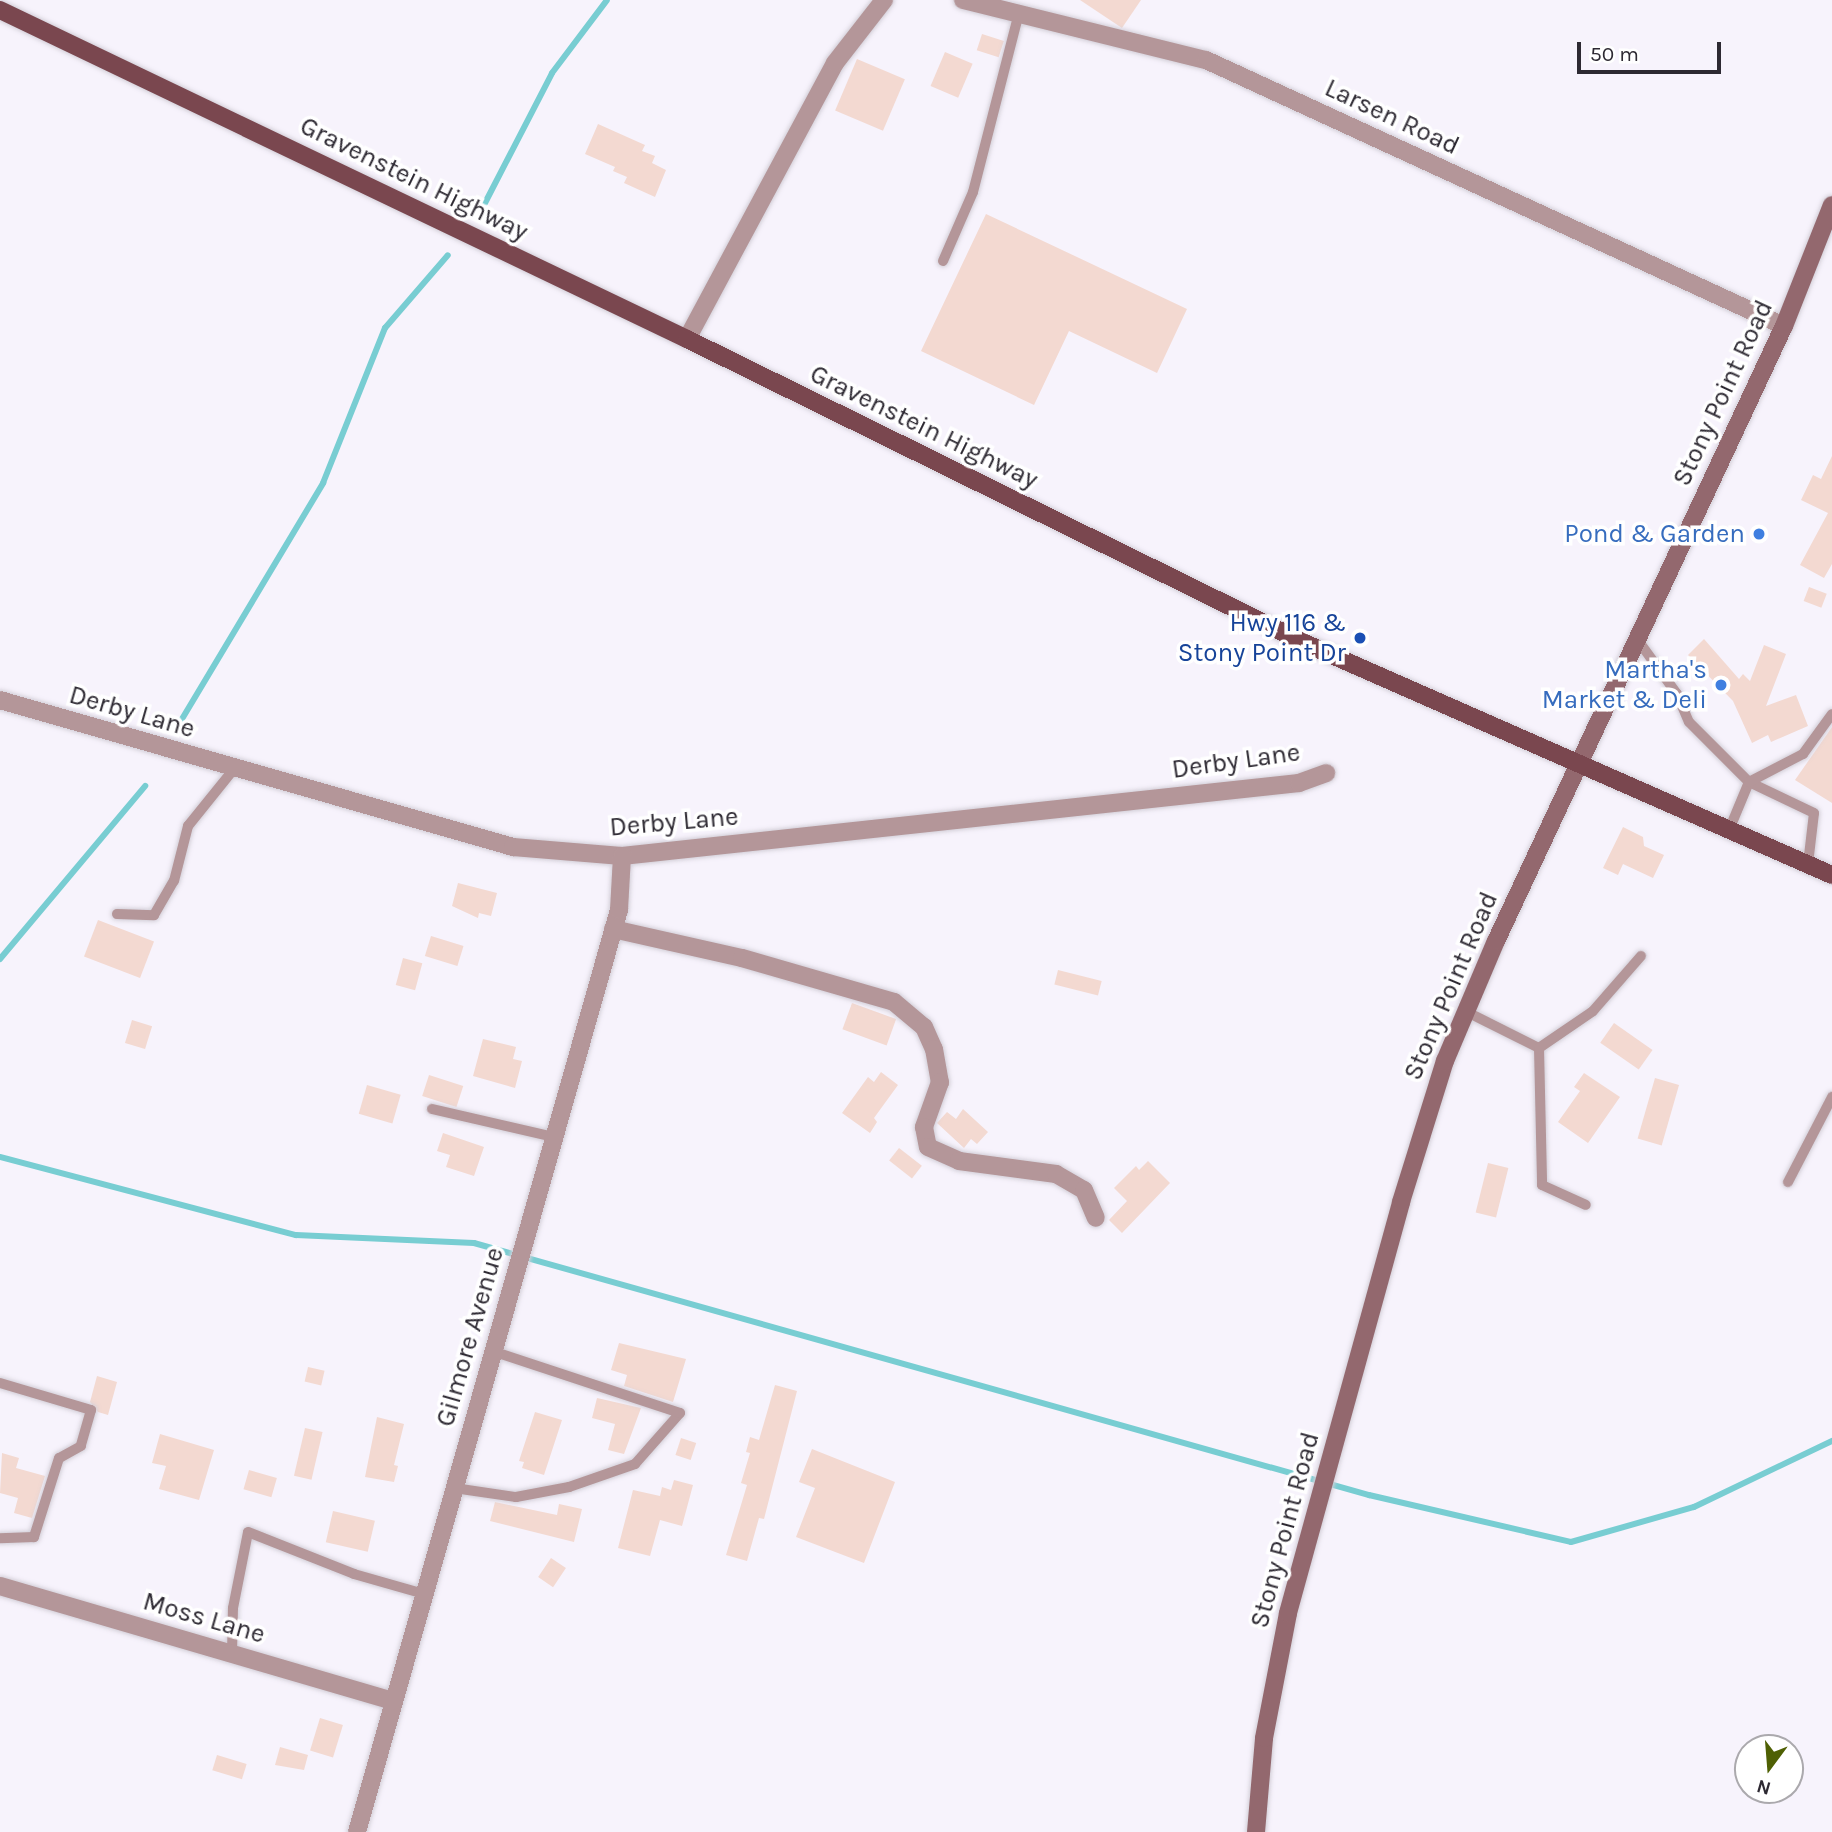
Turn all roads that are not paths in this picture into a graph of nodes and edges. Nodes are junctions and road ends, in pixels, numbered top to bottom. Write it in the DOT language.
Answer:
graph roads {
  1 [pos="884,0"];
  2 [pos="963,0"];
  3 [pos="0,10"];
  4 [pos="1019,13"];
  5 [pos="1832,205"];
  6 [pos="943,261"];
  7 [pos="1784,326"];
  8 [pos="687,339"];
  9 [pos="1637,639"];
  10 [pos="0,700"];
  11 [pos="1832,714"];
  12 [pos="1578,764"];
  13 [pos="234,769"];
  14 [pos="1326,773"];
  15 [pos="1749,782"];
  16 [pos="1729,830"];
  17 [pos="622,856"];
  18 [pos="1808,864"];
  19 [pos="1832,875"];
  20 [pos="117,915"];
  21 [pos="613,929"];
  22 [pos="1641,956"];
  23 [pos="1465,1011"];
  24 [pos="1539,1048"];
  25 [pos="1832,1097"];
  26 [pos="432,1110"];
  27 [pos="554,1137"];
  28 [pos="1788,1182"];
  29 [pos="1586,1205"];
  30 [pos="1096,1218"];
  31 [pos="493,1351"];
  32 [pos="0,1383"];
  33 [pos="454,1488"];
  34 [pos="0,1538"];
  35 [pos="0,1586"];
  36 [pos="424,1594"];
  37 [pos="232,1654"];
  38 [pos="393,1701"];
  39 [pos="357,1832"];
  40 [pos="1256,1832"];
  1 -- 8 [label="street"];
  2 -- 4 [label="street, Larsen Road"];
  3 -- 8 [label="main road, Gravenstein Highway"];
  4 -- 6 [label="lane"];
  4 -- 7 [label="street, Larsen Road"];
  5 -- 7 [label="main road, Stony Point Road"];
  7 -- 9 [label="main road, Stony Point Road"];
  8 -- 12 [label="main road, Gravenstein Highway"];
  9 -- 12 [label="main road, Stony Point Road"];
  9 -- 15 [label="lane"];
  10 -- 13 [label="street, Derby Lane"];
  11 -- 15 [label="lane"];
  12 -- 16 [label="main road, Gravenstein Highway"];
  12 -- 23 [label="main road, Stony Point Road"];
  13 -- 17 [label="street, Derby Lane"];
  13 -- 20 [label="lane"];
  14 -- 17 [label="street, Derby Lane"];
  15 -- 16 [label="lane"];
  15 -- 18 [label="lane"];
  16 -- 18 [label="main road, Gravenstein Highway"];
  17 -- 21 [label="street, Gilmore Avenue"];
  18 -- 19 [label="main road, Gravenstein Highway"];
  21 -- 27 [label="street, Gilmore Avenue"];
  21 -- 30 [label="street"];
  22 -- 24 [label="lane"];
  23 -- 24 [label="lane"];
  23 -- 40 [label="main road, Stony Point Road"];
  24 -- 29 [label="lane"];
  25 -- 28 [label="lane"];
  26 -- 27 [label="lane"];
  27 -- 31 [label="street, Gilmore Avenue"];
  31 -- 33 [label="street, Gilmore Avenue"];
  31 -- 33 [label="lane"];
  32 -- 34 [label="lane"];
  33 -- 36 [label="street, Gilmore Avenue"];
  35 -- 37 [label="street, Moss Lane"];
  36 -- 37 [label="lane"];
  36 -- 38 [label="street, Gilmore Avenue"];
  37 -- 38 [label="street, Moss Lane"];
  38 -- 39 [label="street, Gilmore Avenue"];
}
